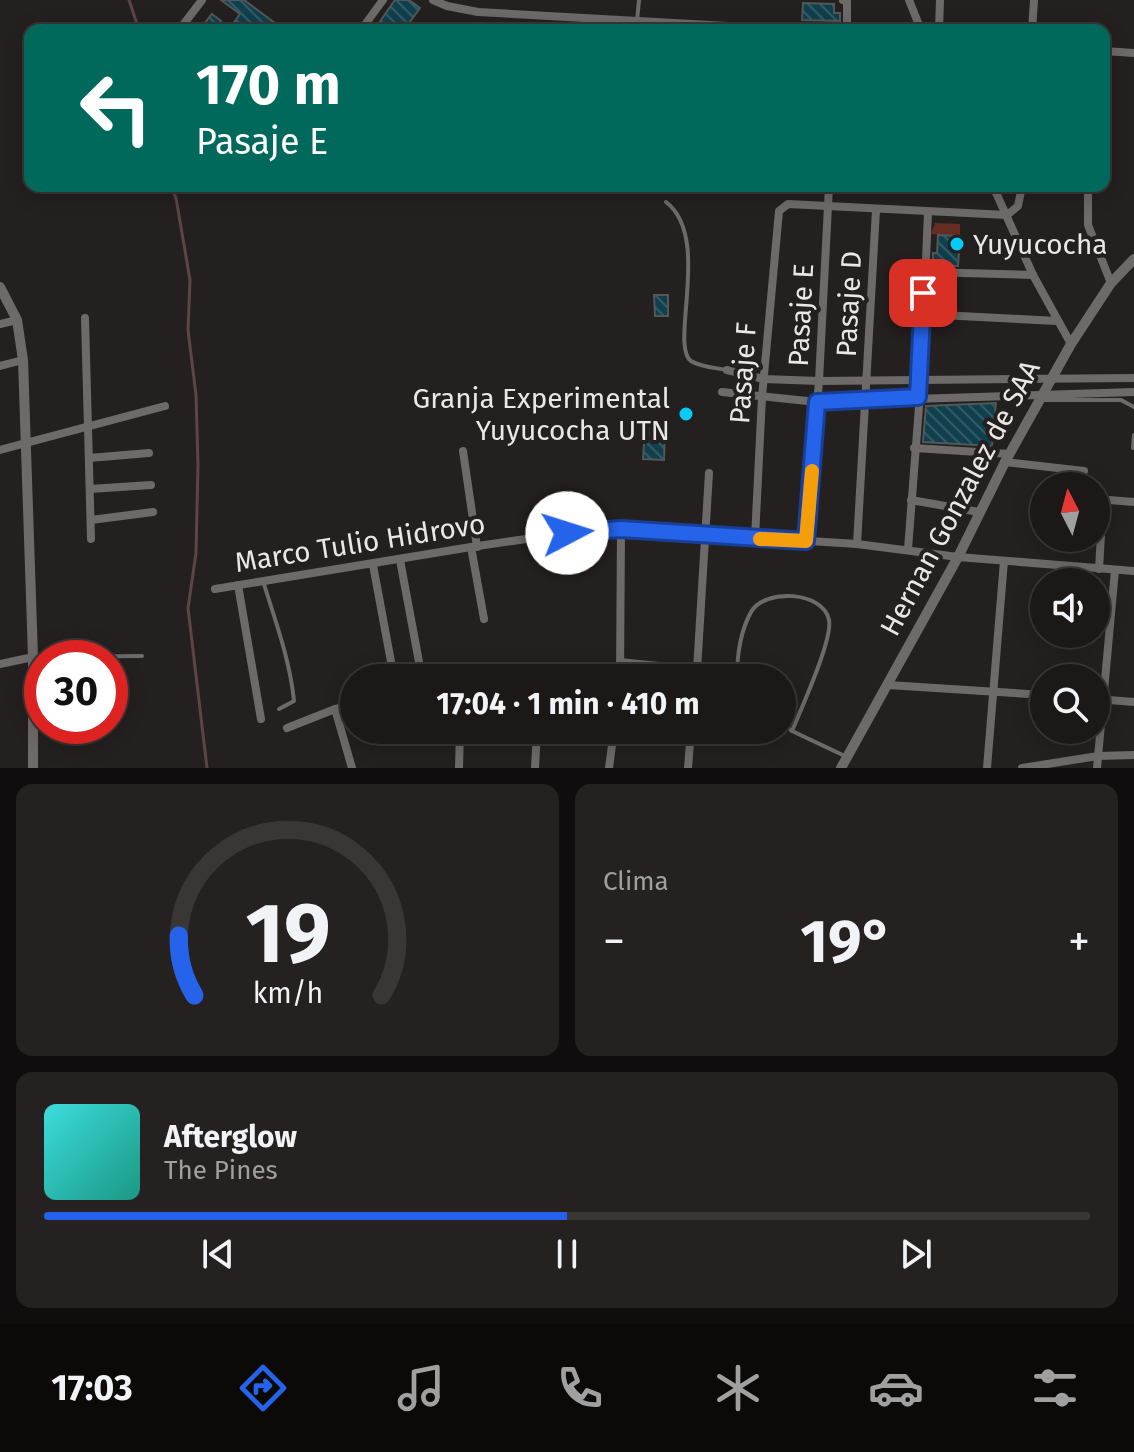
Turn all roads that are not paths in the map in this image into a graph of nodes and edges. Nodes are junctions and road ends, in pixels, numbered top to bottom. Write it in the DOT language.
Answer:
graph roads {
  1 [pos="202,0"];
  2 [pos="383,0"];
  3 [pos="433,0"];
  4 [pos="639,0"];
  5 [pos="843,0"];
  6 [pos="909,0"];
  7 [pos="940,0"];
  8 [pos="1034,0"];
  9 [pos="184,24"];
  10 [pos="365,24"];
  11 [pos="624,24"];
  12 [pos="636,24"];
  13 [pos="847,24"];
  14 [pos="919,24"];
  15 [pos="939,24"];
  16 [pos="1032,24"];
  17 [pos="1110,51"];
  18 [pos="1134,53"];
  19 [pos="829,192"];
  20 [pos="996,192"];
  21 [pos="1021,192"];
  22 [pos="1088,192"];
  23 [pos="666,202"];
  24 [pos="828,207"];
  25 [pos="876,210"];
  26 [pos="928,212"];
  27 [pos="1007,215"];
  28 [pos="1134,259"];
  29 [pos="925,272"];
  30 [pos="1033,275"];
  31 [pos="1111,283"];
  32 [pos="0,287"];
  33 [pos="922,314"];
  34 [pos="85,318"];
  35 [pos="17,320"];
  36 [pos="1057,321"];
  37 [pos="0,324"];
  38 [pos="1071,344"];
  39 [pos="23,360"];
  40 [pos="0,366"];
  41 [pos="727,370"];
  42 [pos="1134,378"];
  43 [pos="764,379"];
  44 [pos="867,379"];
  45 [pos="1051,379"];
  46 [pos="819,381"];
  47 [pos="921,381"];
  48 [pos="722,392"];
  49 [pos="1134,392"];
  50 [pos="762,397"];
  51 [pos="918,397"];
  52 [pos="1042,397"];
  53 [pos="866,398"];
  54 [pos="817,402"];
  55 [pos="165,406"];
  56 [pos="1134,407"];
  57 [pos="89,427"];
  58 [pos="1134,435"];
  59 [pos="26,443"];
  60 [pos="914,448"];
  61 [pos="1133,448"];
  62 [pos="0,450"];
  63 [pos="463,451"];
  64 [pos="149,453"];
  65 [pos="89,458"];
  66 [pos="1008,458"];
  67 [pos="1084,471"];
  68 [pos="709,473"];
  69 [pos="151,485"];
  70 [pos="90,489"];
  71 [pos="911,500"];
  72 [pos="1110,501"];
  73 [pos="1134,502"];
  74 [pos="153,512"];
  75 [pos="979,512"];
  76 [pos="91,520"];
  77 [pos="621,529"];
  78 [pos="704,536"];
  79 [pos="755,538"];
  80 [pos="91,539"];
  81 [pos="806,541"];
  82 [pos="857,544"];
  83 [pos="474,547"];
  84 [pos="908,549"];
  85 [pos="958,557"];
  86 [pos="400,560"];
  87 [pos="1004,561"];
  88 [pos="373,565"];
  89 [pos="1087,568"];
  90 [pos="1110,570"];
  91 [pos="1115,570"];
  92 [pos="1134,571"];
  93 [pos="263,581"];
  94 [pos="238,585"];
  95 [pos="215,589"];
  96 [pos="484,619"];
  97 [pos="32,640"];
  98 [pos="128,656"];
  99 [pos="142,656"];
  100 [pos="24,659"];
  101 [pos="620,662"];
  102 [pos="0,664"];
  103 [pos="391,664"];
  104 [pos="419,664"];
  105 [pos="633,664"];
  106 [pos="697,664"];
  107 [pos="737,664"];
  108 [pos="1103,664"];
  109 [pos="888,685"];
  110 [pos="992,692"];
  111 [pos="1030,694"];
  112 [pos="1110,700"];
  113 [pos="1134,702"];
  114 [pos="340,708"];
  115 [pos="279,709"];
  116 [pos="335,709"];
  117 [pos="261,719"];
  118 [pos="796,721"];
  119 [pos="287,728"];
  120 [pos="796,733"];
  121 [pos="33,744"];
  122 [pos="460,744"];
  123 [pos="536,744"];
  124 [pos="612,744"];
  125 [pos="690,744"];
  126 [pos="1098,744"];
  127 [pos="1134,755"];
  128 [pos="1098,756"];
  129 [pos="847,757"];
  130 [pos="33,768"];
  131 [pos="352,768"];
  132 [pos="459,768"];
  133 [pos="535,768"];
  134 [pos="609,768"];
  135 [pos="688,768"];
  136 [pos="841,768"];
  137 [pos="987,768"];
  138 [pos="1022,768"];
  139 [pos="1097,768"];
  1 -- 9 [label="street"];
  2 -- 10 [label="street"];
  3 -- 11 [label="street"];
  4 -- 12 [label="lane"];
  5 -- 13 [label="street"];
  6 -- 14 [label="street"];
  7 -- 15 [label="street"];
  8 -- 16 [label="street"];
  17 -- 18 [label="street"];
  19 -- 24 [label="street, Pasaje E"];
  20 -- 27 [label="street"];
  21 -- 27 [label="street"];
  22 -- 31 [label="street"];
  23 -- 41 [label="lane"];
  24 -- 25 [label="street"];
  24 -- 43 [label="street, Pasaje F"];
  24 -- 46 [label="street, Pasaje E"];
  25 -- 26 [label="street"];
  25 -- 44 [label="street, Pasaje D"];
  26 -- 27 [label="street"];
  26 -- 29 [label="street"];
  27 -- 30 [label="street"];
  28 -- 31 [label="street, Hernan Gonzalez de SAA"];
  29 -- 30 [label="street"];
  29 -- 33 [label="street"];
  30 -- 36 [label="street"];
  31 -- 38 [label="street, Hernan Gonzalez de SAA"];
  32 -- 35 [label="street"];
  33 -- 36 [label="street"];
  33 -- 47 [label="street"];
  34 -- 57 [label="street"];
  35 -- 37 [label="street"];
  35 -- 39 [label="street"];
  36 -- 38 [label="street"];
  38 -- 45 [label="street, Hernan Gonzalez de SAA"];
  39 -- 40 [label="street"];
  39 -- 59 [label="street"];
  41 -- 43 [label="street"];
  42 -- 45 [label="street"];
  43 -- 46 [label="street"];
  43 -- 50 [label="street, Pasaje F"];
  44 -- 46 [label="street"];
  44 -- 47 [label="street"];
  44 -- 53 [label="street, Pasaje D"];
  45 -- 47 [label="street"];
  45 -- 52 [label="street, Hernan Gonzalez de SAA"];
  46 -- 54 [label="street, Pasaje E"];
  47 -- 51 [label="street"];
  48 -- 50 [label="street"];
  49 -- 52 [label="street"];
  50 -- 54 [label="street"];
  50 -- 79 [label="street, Pasaje F"];
  51 -- 52 [label="street"];
  51 -- 53 [label="street"];
  51 -- 60 [label="street"];
  52 -- 56 [label="lane"];
  52 -- 66 [label="street, Hernan Gonzalez de SAA"];
  53 -- 54 [label="street"];
  53 -- 82 [label="street, Pasaje D"];
  54 -- 81 [label="street, Pasaje E"];
  55 -- 57 [label="street"];
  57 -- 59 [label="street"];
  57 -- 65 [label="street"];
  58 -- 61 [label="lane"];
  59 -- 62 [label="street"];
  59 -- 97 [label="street"];
  60 -- 66 [label="street"];
  60 -- 71 [label="street"];
  63 -- 83 [label="street"];
  64 -- 65 [label="street"];
  65 -- 70 [label="street"];
  66 -- 67 [label="street"];
  66 -- 75 [label="street, Hernan Gonzalez de SAA"];
  68 -- 78 [label="street"];
  69 -- 70 [label="street"];
  70 -- 76 [label="street"];
  71 -- 75 [label="street"];
  71 -- 84 [label="street"];
  72 -- 73 [label="street"];
  74 -- 76 [label="street"];
  75 -- 85 [label="street, Hernan Gonzalez de SAA"];
  76 -- 80 [label="street"];
  77 -- 78 [label="street, Marco Tulio Hidrovo"];
  77 -- 83 [label="street, Marco Tulio Hidrovo"];
  77 -- 101 [label="street"];
  78 -- 79 [label="street, Marco Tulio Hidrovo"];
  78 -- 106 [label="street"];
  79 -- 81 [label="street, Marco Tulio Hidrovo"];
  81 -- 82 [label="street, Marco Tulio Hidrovo"];
  82 -- 84 [label="street, Marco Tulio Hidrovo"];
  83 -- 86 [label="street, Marco Tulio Hidrovo"];
  83 -- 96 [label="street"];
  84 -- 85 [label="street, Marco Tulio Hidrovo"];
  85 -- 87 [label="street, Marco Tulio Hidrovo"];
  85 -- 109 [label="street, Hernan Gonzalez de SAA"];
  86 -- 88 [label="street, Marco Tulio Hidrovo"];
  86 -- 104 [label="street"];
  87 -- 89 [label="street, Marco Tulio Hidrovo"];
  87 -- 110 [label="street"];
  88 -- 93 [label="street, Marco Tulio Hidrovo"];
  88 -- 103 [label="street"];
  90 -- 91 [label="street, Marco Tulio Hidrovo"];
  91 -- 92 [label="street, Marco Tulio Hidrovo"];
  91 -- 108 [label="street"];
  93 -- 94 [label="street, Marco Tulio Hidrovo"];
  93 -- 115 [label="lane"];
  94 -- 95 [label="street, Marco Tulio Hidrovo"];
  94 -- 117 [label="street"];
  98 -- 99 [label="lane"];
  100 -- 102 [label="street"];
  101 -- 105 [label="street"];
  107 -- 118 [label="lane"];
  109 -- 110 [label="street"];
  109 -- 129 [label="street, Hernan Gonzalez de SAA"];
  110 -- 111 [label="street"];
  110 -- 137 [label="street"];
  112 -- 113 [label="street"];
  114 -- 116 [label="street"];
  116 -- 119 [label="street"];
  116 -- 131 [label="street"];
  120 -- 129 [label="lane"];
  121 -- 130 [label="street"];
  122 -- 132 [label="street"];
  123 -- 133 [label="street"];
  124 -- 134 [label="street"];
  125 -- 135 [label="street"];
  126 -- 128 [label="street"];
  127 -- 128 [label="street"];
  128 -- 138 [label="street"];
  128 -- 139 [label="street"];
  129 -- 136 [label="street, Hernan Gonzalez de SAA"];
}
